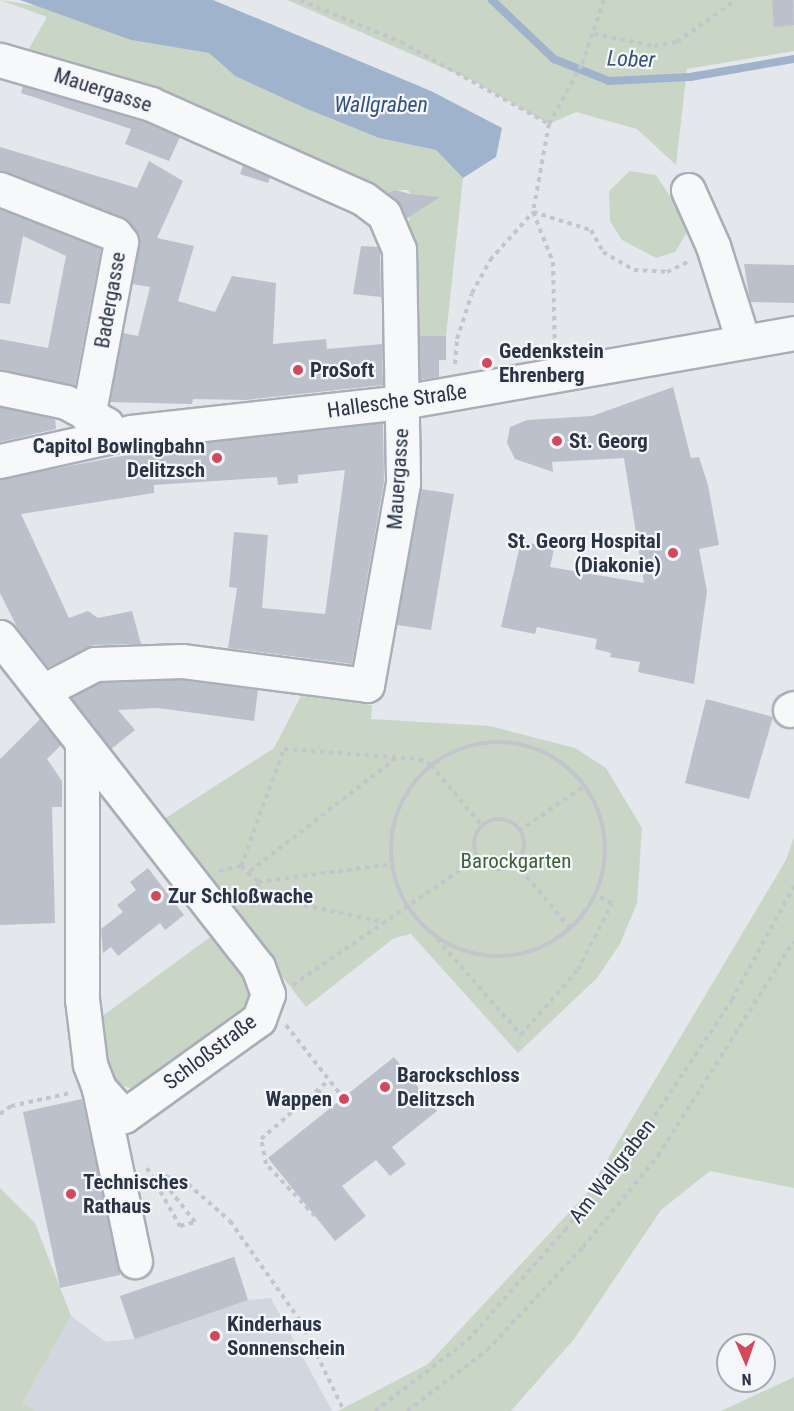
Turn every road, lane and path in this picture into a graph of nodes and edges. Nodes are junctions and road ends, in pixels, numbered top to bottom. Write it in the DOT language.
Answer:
graph roads {
  1 [pos="300,0"];
  2 [pos="604,0"];
  3 [pos="736,0"];
  4 [pos="594,34"];
  5 [pos="0,60"];
  6 [pos="549,124"];
  7 [pos="0,189"];
  8 [pos="688,190"];
  9 [pos="533,212"];
  10 [pos="713,246"];
  11 [pos="794,333"];
  12 [pos="742,341"];
  13 [pos="455,373"];
  14 [pos="555,375"];
  15 [pos="0,388"];
  16 [pos="403,402"];
  17 [pos="88,417"];
  18 [pos="131,432"];
  19 [pos="0,461"];
  20 [pos="0,637"];
  21 [pos="43,691"];
  22 [pos="82,745"];
  23 [pos="396,757"];
  24 [pos="431,765"];
  25 [pos="584,786"];
  26 [pos="483,826"];
  27 [pos="519,831"];
  28 [pos="478,858"];
  29 [pos="515,863"];
  30 [pos="392,864"];
  31 [pos="241,866"];
  32 [pos="250,872"];
  33 [pos="258,882"];
  34 [pos="794,885"];
  35 [pos="197,889"];
  36 [pos="595,894"];
  37 [pos="260,896"];
  38 [pos="408,907"];
  39 [pos="383,922"];
  40 [pos="229,928"];
  41 [pos="570,928"];
  42 [pos="432,933"];
  43 [pos="794,941"];
  44 [pos="268,994"];
  45 [pos="285,1024"];
  46 [pos="329,1080"];
  47 [pos="99,1088"];
  48 [pos="318,1090"];
  49 [pos="344,1099"];
  50 [pos="331,1108"];
  51 [pos="0,1114"];
  52 [pos="142,1155"];
  53 [pos="315,1216"];
  54 [pos="135,1262"];
  55 [pos="344,1411"];
  56 [pos="375,1411"];
  57 [pos="407,1411"];
  1 -- 6 [label="path"];
  2 -- 4 [label="path"];
  3 -- 4 [label="path"];
  4 -- 6 [label="path"];
  5 -- 16 [label="street, Mauergasse"];
  6 -- 9 [label="path"];
  7 -- 17 [label="street, Badergasse"];
  8 -- 10 [label="street"];
  9 -- 10 [label="path"];
  9 -- 13 [label="path"];
  9 -- 14 [label="path"];
  10 -- 12 [label="street"];
  11 -- 12 [label="street, Hallesche Straße"];
  12 -- 14 [label="street, Hallesche Straße"];
  14 -- 16 [label="street, Hallesche Straße"];
  15 -- 17 [label="street"];
  16 -- 18 [label="street, Hallesche Straße"];
  16 -- 21 [label="street, Mauergasse"];
  17 -- 18 [label="street"];
  18 -- 19 [label="street, Hallesche Straße"];
  20 -- 21 [label="street, Schloßstraße"];
  21 -- 22 [label="street, Schloßstraße"];
  22 -- 35 [label="street, Schloßstraße"];
  22 -- 47 [label="street, Schloßstraße"];
  23 -- 24 [label="path"];
  23 -- 31 [label="path"];
  23 -- 32 [label="path"];
  24 -- 25 [label="path"];
  24 -- 26 [label="path"];
  24 -- 30 [label="path"];
  25 -- 27 [label="path"];
  25 -- 36 [label="path"];
  26 -- 27 [label="path"];
  26 -- 28 [label="path"];
  27 -- 29 [label="path"];
  28 -- 29 [label="path"];
  28 -- 38 [label="path"];
  29 -- 41 [label="path"];
  30 -- 33 [label="path"];
  30 -- 38 [label="path"];
  31 -- 32 [label="path"];
  31 -- 35 [label="path"];
  32 -- 33 [label="path"];
  33 -- 37 [label="path"];
  34 -- 56 [label="path, Am Wallgraben"];
  35 -- 40 [label="street, Schloßstraße"];
  36 -- 41 [label="path"];
  36 -- 42 [label="path"];
  37 -- 39 [label="path"];
  37 -- 40 [label="path"];
  38 -- 39 [label="path"];
  38 -- 42 [label="path"];
  39 -- 44 [label="path"];
  40 -- 44 [label="street, Schloßstraße"];
  41 -- 42 [label="path"];
  43 -- 57 [label="path"];
  44 -- 47 [label="street, Schloßstraße"];
  45 -- 46 [label="path"];
  46 -- 48 [label="path"];
  46 -- 49 [label="path"];
  47 -- 51 [label="path"];
  47 -- 54 [label="street, Schloßstraße"];
  48 -- 50 [label="path"];
  48 -- 53 [label="path"];
  52 -- 55 [label="path"];
}
